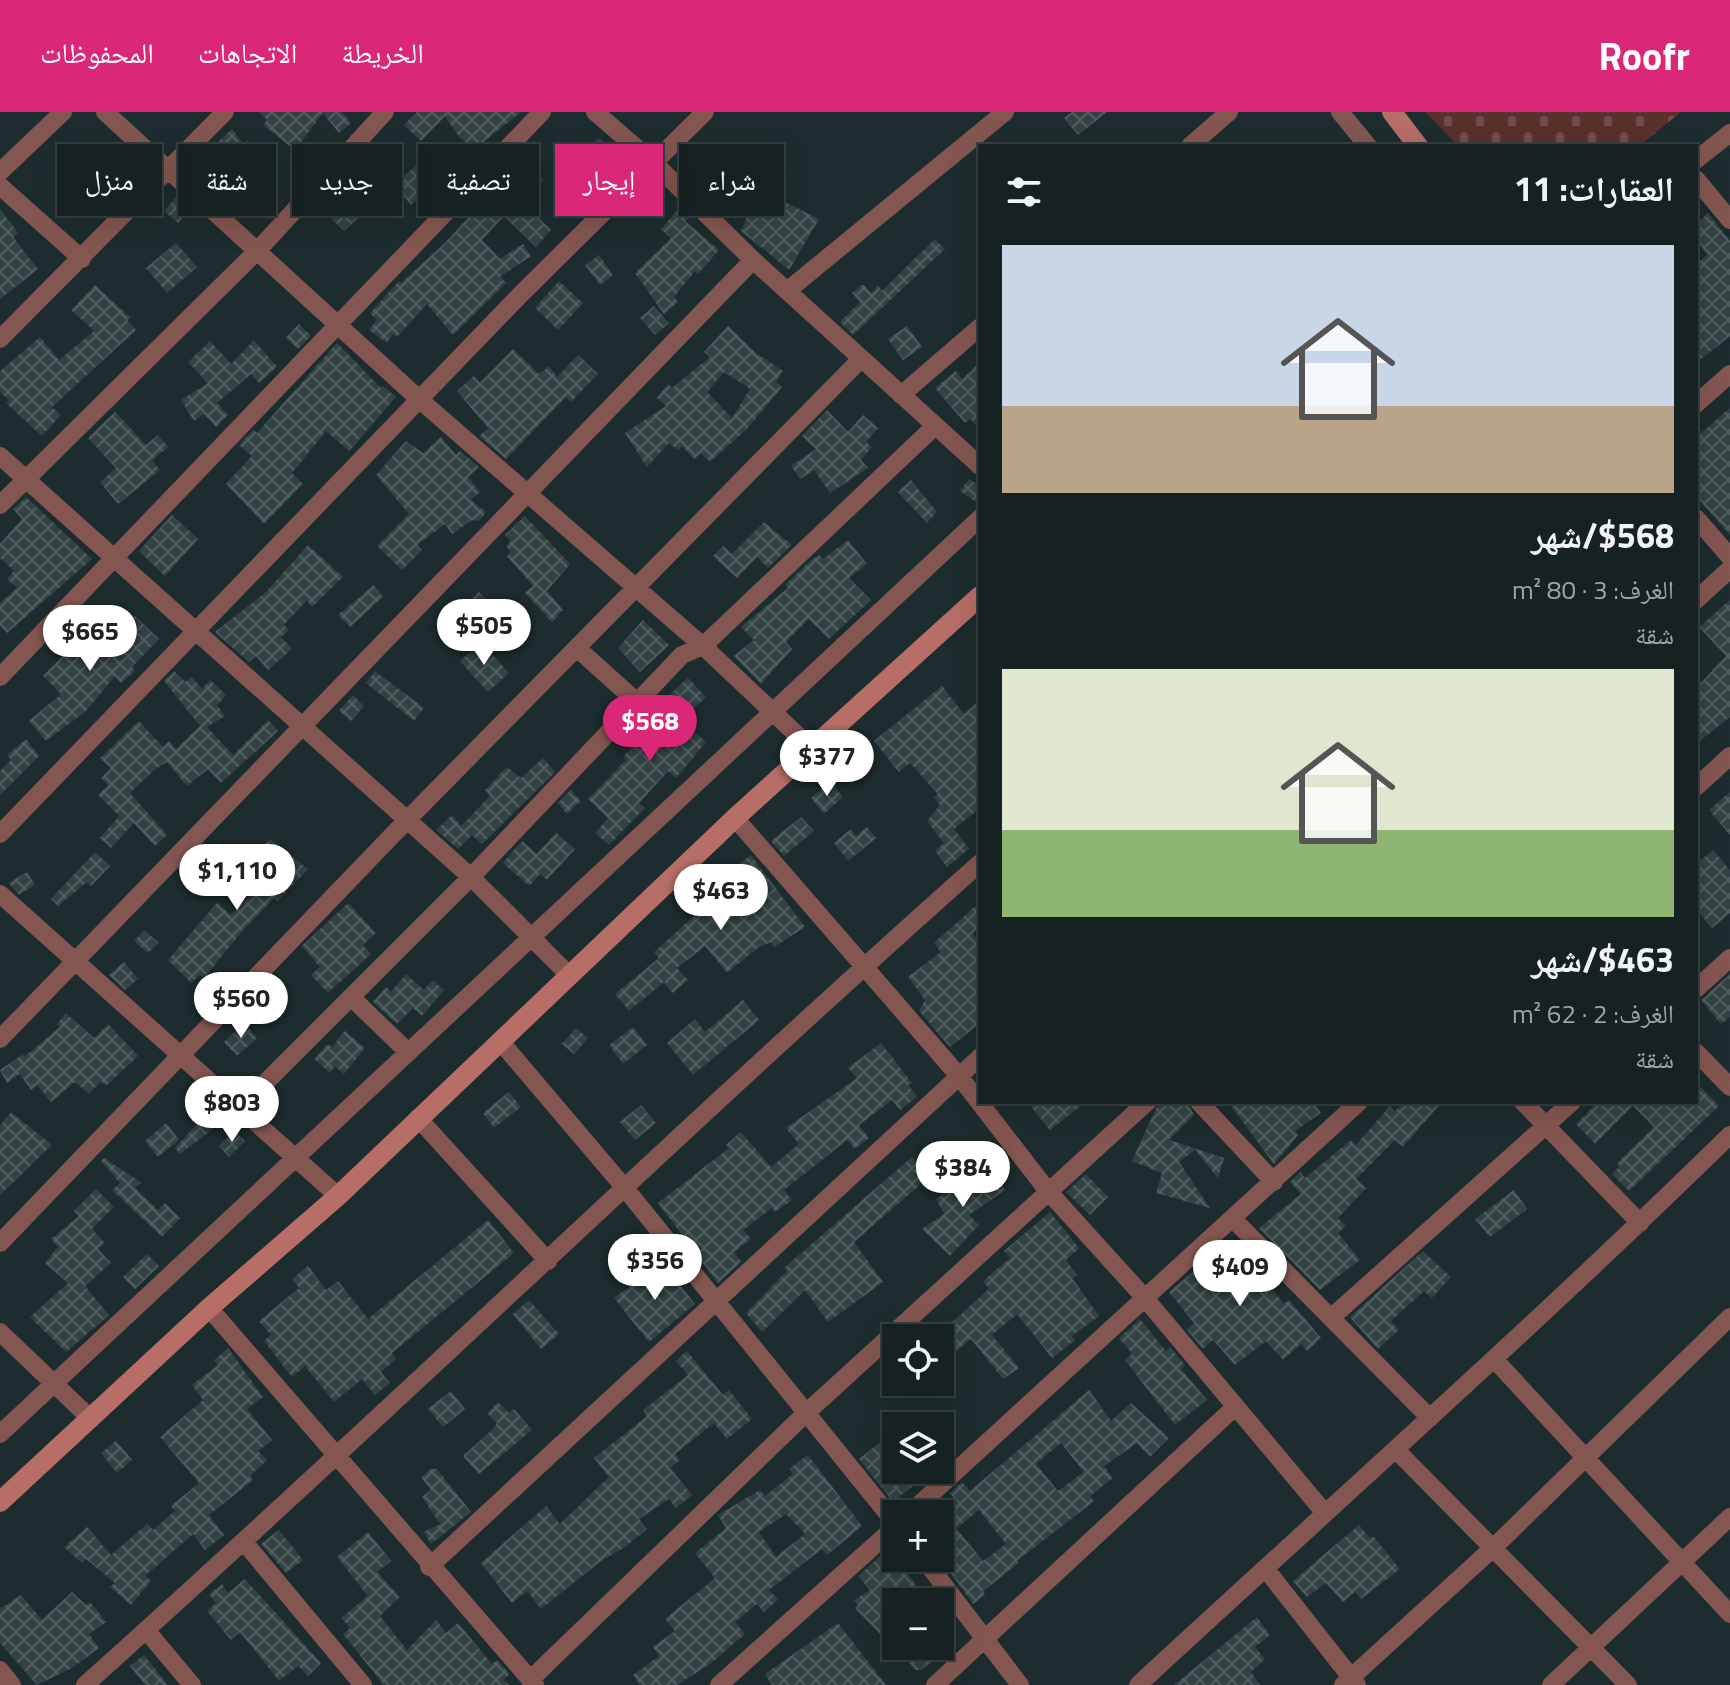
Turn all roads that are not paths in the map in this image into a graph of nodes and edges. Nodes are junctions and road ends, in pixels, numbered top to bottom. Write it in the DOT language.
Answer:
graph roads {
  1 [pos="63,112"];
  2 [pos="105,112"];
  3 [pos="225,112"];
  4 [pos="385,112"];
  5 [pos="542,112"];
  6 [pos="595,112"];
  7 [pos="705,112"];
  8 [pos="1005,112"];
  9 [pos="1229,112"];
  10 [pos="1340,112"];
  11 [pos="1392,112"];
  12 [pos="1730,133"];
  13 [pos="632,144"];
  14 [pos="1192,144"];
  15 [pos="1366,144"];
  16 [pos="1416,144"];
  17 [pos="663,154"];
  18 [pos="1698,158"];
  19 [pos="170,171"];
  20 [pos="0,172"];
  21 [pos="663,172"];
  22 [pos="1698,181"];
  23 [pos="0,186"];
  24 [pos="600,216"];
  25 [pos="1730,220"];
  26 [pos="258,250"];
  27 [pos="82,259"];
  28 [pos="753,260"];
  29 [pos="787,291"];
  30 [pos="339,323"];
  31 [pos="978,329"];
  32 [pos="0,339"];
  33 [pos="861,359"];
  34 [pos="1730,374"];
  35 [pos="901,395"];
  36 [pos="420,400"];
  37 [pos="1698,402"];
  38 [pos="935,426"];
  39 [pos="0,456"];
  40 [pos="978,464"];
  41 [pos="26,479"];
  42 [pos="526,491"];
  43 [pos="0,505"];
  44 [pos="978,520"];
  45 [pos="1698,520"];
  46 [pos="1730,557"];
  47 [pos="114,559"];
  48 [pos="1730,569"];
  49 [pos="636,589"];
  50 [pos="978,598"];
  51 [pos="1698,598"];
  52 [pos="198,632"];
  53 [pos="703,646"];
  54 [pos="578,649"];
  55 [pos="0,677"];
  56 [pos="638,703"];
  57 [pos="774,713"];
  58 [pos="303,727"];
  59 [pos="812,749"];
  60 [pos="1730,756"];
  61 [pos="1698,785"];
  62 [pos="735,818"];
  63 [pos="406,821"];
  64 [pos="0,834"];
  65 [pos="978,865"];
  66 [pos="471,877"];
  67 [pos="0,894"];
  68 [pos="532,937"];
  69 [pos="1730,958"];
  70 [pos="75,962"];
  71 [pos="862,968"];
  72 [pos="569,975"];
  73 [pos="1698,987"];
  74 [pos="352,998"];
  75 [pos="0,1039"];
  76 [pos="500,1041"];
  77 [pos="407,1051"];
  78 [pos="1698,1054"];
  79 [pos="180,1055"];
  80 [pos="978,1059"];
  81 [pos="959,1076"];
  82 [pos="1730,1087"];
  83 [pos="978,1101"];
  84 [pos="981,1104"];
  85 [pos="1145,1104"];
  86 [pos="1201,1104"];
  87 [pos="1357,1104"];
  88 [pos="1525,1104"];
  89 [pos="1570,1104"];
  90 [pos="241,1107"];
  91 [pos="418,1118"];
  92 [pos="1546,1126"];
  93 [pos="1730,1135"];
  94 [pos="296,1157"];
  95 [pos="1274,1182"];
  96 [pos="624,1187"];
  97 [pos="1047,1190"];
  98 [pos="338,1196"];
  99 [pos="1233,1219"];
  100 [pos="1640,1223"];
  101 [pos="0,1243"];
  102 [pos="548,1261"];
  103 [pos="1144,1297"];
  104 [pos="714,1302"];
  105 [pos="209,1308"];
  106 [pos="1332,1317"];
  107 [pos="1730,1317"];
  108 [pos="0,1332"];
  109 [pos="1494,1359"];
  110 [pos="56,1382"];
  111 [pos="1235,1407"];
  112 [pos="806,1413"];
  113 [pos="1430,1418"];
  114 [pos="91,1419"];
  115 [pos="0,1434"];
  116 [pos="1397,1451"];
  117 [pos="336,1457"];
  118 [pos="1585,1460"];
  119 [pos="924,1500"];
  120 [pos="0,1502"];
  121 [pos="882,1508"];
  122 [pos="1324,1512"];
  123 [pos="1730,1517"];
  124 [pos="882,1538"];
  125 [pos="245,1543"];
  126 [pos="1493,1548"];
  127 [pos="1683,1565"];
  128 [pos="429,1567"];
  129 [pos="1265,1568"];
  130 [pos="934,1572"];
  131 [pos="1730,1614"];
  132 [pos="146,1630"];
  133 [pos="985,1638"];
  134 [pos="1592,1647"];
  135 [pos="0,1670"];
  136 [pos="730,1681"];
  137 [pos="1350,1682"];
  138 [pos="532,1683"];
  139 [pos="12,1685"];
  140 [pos="85,1685"];
  141 [pos="192,1685"];
  142 [pos="363,1685"];
  143 [pos="935,1685"];
  144 [pos="1020,1685"];
  145 [pos="1138,1685"];
  146 [pos="1551,1685"];
  147 [pos="1628,1685"];
  1 -- 20 [label="street"];
  2 -- 19 [label="street"];
  3 -- 19 [label="street"];
  4 -- 26 [label="street"];
  5 -- 30 [label="street"];
  6 -- 13 [label="street"];
  7 -- 17 [label="street"];
  8 -- 29 [label="street"];
  9 -- 14 [label="street"];
  10 -- 15 [label="street"];
  11 -- 16 [label="street"];
  12 -- 18 [label="street"];
  19 -- 26 [label="street"];
  19 -- 27 [label="street"];
  21 -- 28 [label="street"];
  22 -- 25 [label="street"];
  23 -- 27 [label="street"];
  24 -- 36 [label="street"];
  26 -- 30 [label="street"];
  26 -- 41 [label="street"];
  27 -- 32 [label="street"];
  28 -- 29 [label="street"];
  28 -- 42 [label="street"];
  29 -- 33 [label="street"];
  30 -- 36 [label="street"];
  30 -- 47 [label="street"];
  31 -- 35 [label="street"];
  33 -- 35 [label="street"];
  33 -- 49 [label="street"];
  34 -- 37 [label="street"];
  35 -- 38 [label="street"];
  36 -- 42 [label="street"];
  36 -- 52 [label="street"];
  38 -- 40 [label="street"];
  38 -- 53 [label="street"];
  39 -- 41 [label="street"];
  41 -- 43 [label="street"];
  41 -- 47 [label="street"];
  42 -- 49 [label="street"];
  42 -- 58 [label="street"];
  44 -- 57 [label="street"];
  45 -- 46 [label="street"];
  47 -- 52 [label="street"];
  47 -- 55 [label="street"];
  48 -- 51 [label="street"];
  49 -- 53 [label="street"];
  49 -- 54 [label="street"];
  50 -- 59 [label="street"];
  52 -- 58 [label="street"];
  52 -- 64 [label="street"];
  53 -- 56 [label="street"];
  53 -- 57 [label="street"];
  54 -- 56 [label="street"];
  54 -- 63 [label="street"];
  56 -- 66 [label="street"];
  57 -- 59 [label="street"];
  57 -- 68 [label="street"];
  58 -- 63 [label="street"];
  58 -- 70 [label="street"];
  59 -- 62 [label="street"];
  60 -- 61 [label="street"];
  62 -- 71 [label="street"];
  62 -- 72 [label="street"];
  63 -- 66 [label="street"];
  63 -- 79 [label="street"];
  65 -- 71 [label="street"];
  66 -- 68 [label="street"];
  66 -- 74 [label="street"];
  67 -- 70 [label="street"];
  68 -- 72 [label="street"];
  68 -- 77 [label="street"];
  69 -- 73 [label="street"];
  70 -- 75 [label="street"];
  70 -- 79 [label="street"];
  71 -- 81 [label="street"];
  71 -- 96 [label="street"];
  72 -- 76 [label="street"];
  74 -- 77 [label="street"];
  74 -- 90 [label="street"];
  76 -- 91 [label="street"];
  76 -- 96 [label="street"];
  77 -- 94 [label="street"];
  78 -- 82 [label="street"];
  79 -- 90 [label="street"];
  79 -- 101 [label="street"];
  80 -- 81 [label="street"];
  81 -- 83 [label="street"];
  81 -- 104 [label="street"];
  84 -- 97 [label="street"];
  85 -- 97 [label="street"];
  86 -- 95 [label="street"];
  87 -- 95 [label="street"];
  88 -- 92 [label="street"];
  89 -- 92 [label="street"];
  90 -- 94 [label="street"];
  91 -- 98 [label="street"];
  91 -- 102 [label="street"];
  92 -- 100 [label="street"];
  92 -- 106 [label="street"];
  93 -- 100 [label="street"];
  94 -- 98 [label="street"];
  94 -- 110 [label="street"];
  95 -- 99 [label="street"];
  96 -- 102 [label="street"];
  96 -- 104 [label="street"];
  97 -- 103 [label="street"];
  97 -- 112 [label="street"];
  98 -- 105 [label="street"];
  99 -- 103 [label="street"];
  99 -- 106 [label="street"];
  100 -- 109 [label="street"];
  102 -- 117 [label="street"];
  103 -- 111 [label="street"];
  103 -- 119 [label="street"];
  104 -- 112 [label="street"];
  104 -- 128 [label="street"];
  105 -- 114 [label="street"];
  105 -- 117 [label="street"];
  106 -- 113 [label="street"];
  107 -- 118 [label="street"];
  108 -- 110 [label="street"];
  109 -- 113 [label="street"];
  109 -- 118 [label="street"];
  110 -- 114 [label="street"];
  110 -- 115 [label="street"];
  111 -- 122 [label="street"];
  111 -- 133 [label="street"];
  112 -- 121 [label="street"];
  112 -- 138 [label="street"];
  113 -- 116 [label="street"];
  114 -- 120 [label="street"];
  116 -- 122 [label="street"];
  116 -- 126 [label="street"];
  117 -- 125 [label="street"];
  117 -- 128 [label="street"];
  118 -- 126 [label="street"];
  118 -- 127 [label="street"];
  122 -- 129 [label="street"];
  123 -- 127 [label="street"];
  124 -- 136 [label="street"];
  125 -- 132 [label="street"];
  125 -- 142 [label="street"];
  126 -- 134 [label="street"];
  126 -- 137 [label="street"];
  127 -- 131 [label="street"];
  127 -- 134 [label="street"];
  128 -- 138 [label="street"];
  129 -- 137 [label="street"];
  129 -- 145 [label="street"];
  130 -- 133 [label="street"];
  132 -- 140 [label="street"];
  132 -- 141 [label="street"];
  133 -- 143 [label="street"];
  133 -- 144 [label="street"];
  134 -- 146 [label="street"];
  134 -- 147 [label="street"];
  135 -- 139 [label="street"];
}
